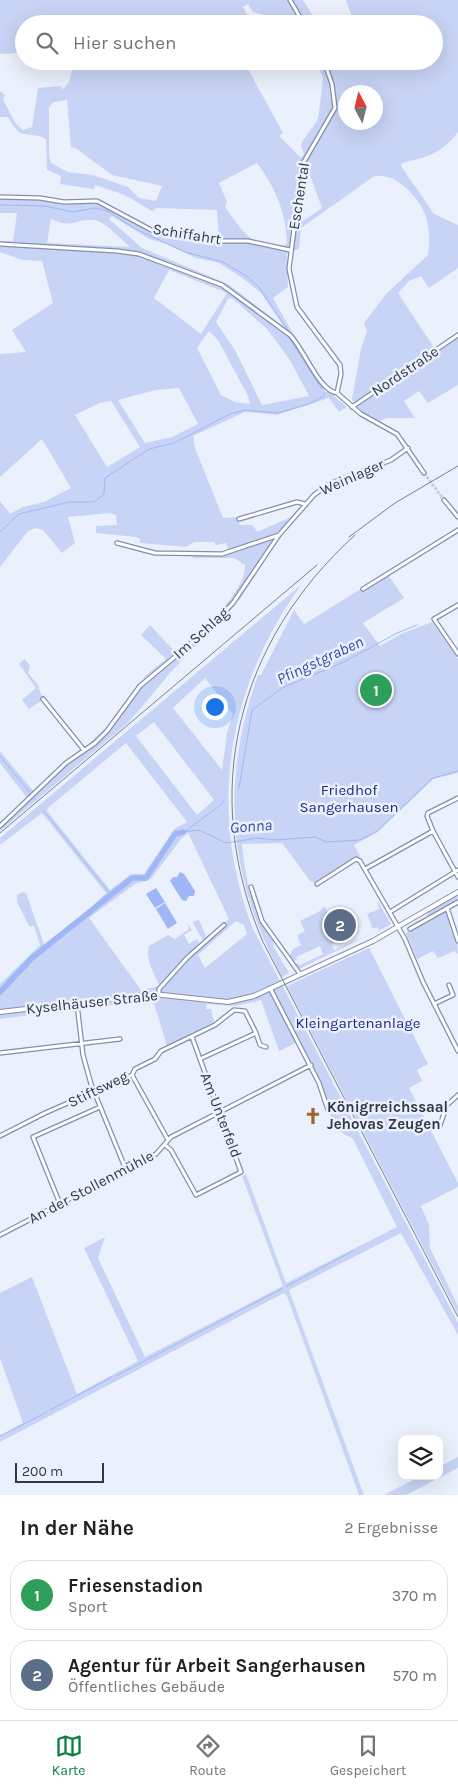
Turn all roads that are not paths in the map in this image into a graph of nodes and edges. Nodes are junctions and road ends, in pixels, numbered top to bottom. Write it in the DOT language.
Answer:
graph roads {
  1 [pos="290,0"];
  2 [pos="299,15"];
  3 [pos="327,70"];
  4 [pos="0,196"];
  5 [pos="0,244"];
  6 [pos="290,250"];
  7 [pos="458,335"];
  8 [pos="337,393"];
  9 [pos="352,407"];
  10 [pos="408,448"];
  11 [pos="424,474"];
  12 [pos="444,500"];
  13 [pos="305,504"];
  14 [pos="458,517"];
  15 [pos="239,519"];
  16 [pos="458,530"];
  17 [pos="279,535"];
  18 [pos="117,544"];
  19 [pos="363,589"];
  20 [pos="458,606"];
  21 [pos="458,654"];
  22 [pos="43,699"];
  23 [pos="84,750"];
  24 [pos="458,798"];
  25 [pos="0,826"];
  26 [pos="433,830"];
  27 [pos="365,869"];
  28 [pos="456,871"];
  29 [pos="458,877"];
  30 [pos="318,884"];
  31 [pos="251,887"];
  32 [pos="458,892"];
  33 [pos="458,902"];
  34 [pos="448,908"];
  35 [pos="390,912"];
  36 [pos="224,925"];
  37 [pos="398,927"];
  38 [pos="410,929"];
  39 [pos="458,941"];
  40 [pos="300,974"];
  41 [pos="449,985"];
  42 [pos="270,988"];
  43 [pos="159,994"];
  44 [pos="77,1004"];
  45 [pos="434,1004"];
  46 [pos="0,1012"];
  47 [pos="256,1033"];
  48 [pos="192,1037"];
  49 [pos="120,1039"];
  50 [pos="81,1043"];
  51 [pos="266,1047"];
  52 [pos="458,1051"];
  53 [pos="0,1053"];
  54 [pos="200,1058"];
  55 [pos="310,1065"];
  56 [pos="132,1075"];
  57 [pos="94,1092"];
  58 [pos="458,1095"];
  59 [pos="100,1107"];
  60 [pos="328,1110"];
  61 [pos="220,1112"];
  62 [pos="439,1128"];
  63 [pos="0,1136"];
  64 [pos="168,1140"];
  65 [pos="165,1145"];
  66 [pos="126,1170"];
  67 [pos="60,1204"];
  68 [pos="0,1235"];
  1 -- 2 [label="street"];
  3 -- 6 [label="street, Eschental"];
  4 -- 6 [label="street, Schiffahrt"];
  5 -- 8 [label="street"];
  6 -- 8 [label="street, Eschental"];
  7 -- 9 [label="street, Nordstraße"];
  8 -- 9 [label="street"];
  9 -- 10 [label="street"];
  10 -- 11 [label="street"];
  10 -- 13 [label="street, Weinlager"];
  12 -- 14 [label="street"];
  13 -- 15 [label="street, Weinlager"];
  13 -- 17 [label="street, Im Schlag"];
  16 -- 19 [label="street"];
  17 -- 18 [label="street"];
  17 -- 23 [label="street, Im Schlag"];
  20 -- 21 [label="street"];
  22 -- 23 [label="street"];
  23 -- 25 [label="street, Im Schlag"];
  24 -- 26 [label="street"];
  26 -- 27 [label="street"];
  26 -- 28 [label="street"];
  27 -- 30 [label="street"];
  27 -- 35 [label="street"];
  28 -- 29 [label="street"];
  28 -- 35 [label="street"];
  31 -- 40 [label="street"];
  32 -- 37 [label="main road, Kyselhäuser Straße"];
  33 -- 34 [label="street"];
  34 -- 38 [label="street"];
  34 -- 39 [label="street"];
  35 -- 37 [label="street"];
  36 -- 43 [label="street"];
  37 -- 40 [label="main road, Kyselhäuser Straße"];
  37 -- 45 [label="street"];
  40 -- 42 [label="main road, Kyselhäuser Straße"];
  41 -- 45 [label="street"];
  42 -- 43 [label="main road, Kyselhäuser Straße"];
  42 -- 55 [label="street"];
  43 -- 44 [label="main road, Kyselhäuser Straße"];
  44 -- 46 [label="main road, Kyselhäuser Straße"];
  44 -- 50 [label="street"];
  45 -- 52 [label="street"];
  47 -- 48 [label="street"];
  47 -- 51 [label="street"];
  47 -- 54 [label="street, Am Unterfeld"];
  48 -- 54 [label="street, Am Unterfeld"];
  48 -- 56 [label="street, Stiftsweg"];
  49 -- 50 [label="street"];
  50 -- 53 [label="street"];
  50 -- 57 [label="street"];
  54 -- 61 [label="street, Am Unterfeld"];
  55 -- 60 [label="street"];
  55 -- 61 [label="street, An der Stollenmühle"];
  56 -- 57 [label="street, Stiftsweg"];
  56 -- 64 [label="street"];
  57 -- 59 [label="street"];
  57 -- 63 [label="street, Stiftsweg"];
  58 -- 62 [label="street"];
  59 -- 66 [label="street"];
  59 -- 67 [label="street"];
  61 -- 64 [label="street, An der Stollenmühle"];
  61 -- 65 [label="street, Am Unterfeld"];
  64 -- 65 [label="street, An der Stollenmühle"];
  65 -- 66 [label="street, An der Stollenmühle"];
  66 -- 67 [label="street, An der Stollenmühle"];
  67 -- 68 [label="street, An der Stollenmühle"];
}
